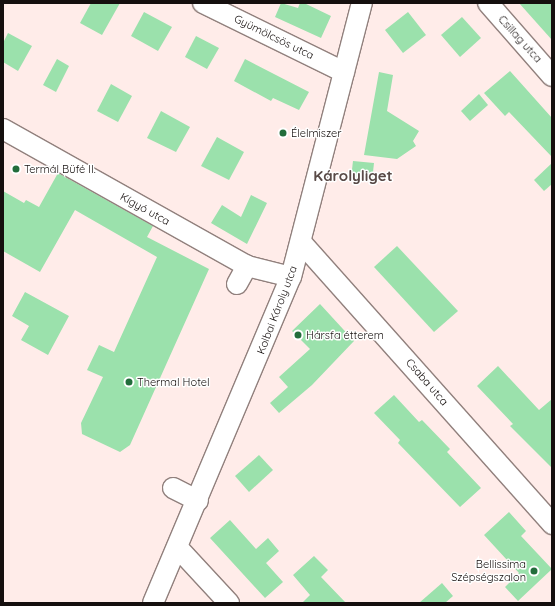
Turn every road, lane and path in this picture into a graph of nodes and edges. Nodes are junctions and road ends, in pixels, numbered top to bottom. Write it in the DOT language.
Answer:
graph roads {
  1 [pos="203,3"];
  2 [pos="362,3"];
  3 [pos="488,3"];
  4 [pos="344,72"];
  5 [pos="552,76"];
  6 [pos="3,129"];
  7 [pos="301,242"];
  8 [pos="247,266"];
  9 [pos="291,277"];
  10 [pos="237,284"];
  11 [pos="173,488"];
  12 [pos="198,501"];
  13 [pos="552,524"];
  14 [pos="178,548"];
  15 [pos="153,603"];
  16 [pos="229,603"];
  1 -- 4 [label="street, Gyümölcsös utca"];
  2 -- 4 [label="street, Kolbai Károly utca"];
  3 -- 5 [label="street, Csillag utca"];
  4 -- 7 [label="street, Kolbai Károly utca"];
  6 -- 8 [label="street, Kígyó utca"];
  7 -- 9 [label="street, Kolbai Károly utca"];
  7 -- 13 [label="street, Csaba utca"];
  8 -- 9 [label="street, Kígyó utca"];
  8 -- 10 [label="street"];
  9 -- 12 [label="street, Kolbai Károly utca"];
  11 -- 12 [label="street"];
  12 -- 14 [label="street, Kolbai Károly utca"];
  14 -- 15 [label="street, Kolbai Károly utca"];
  14 -- 16 [label="street"];
}
